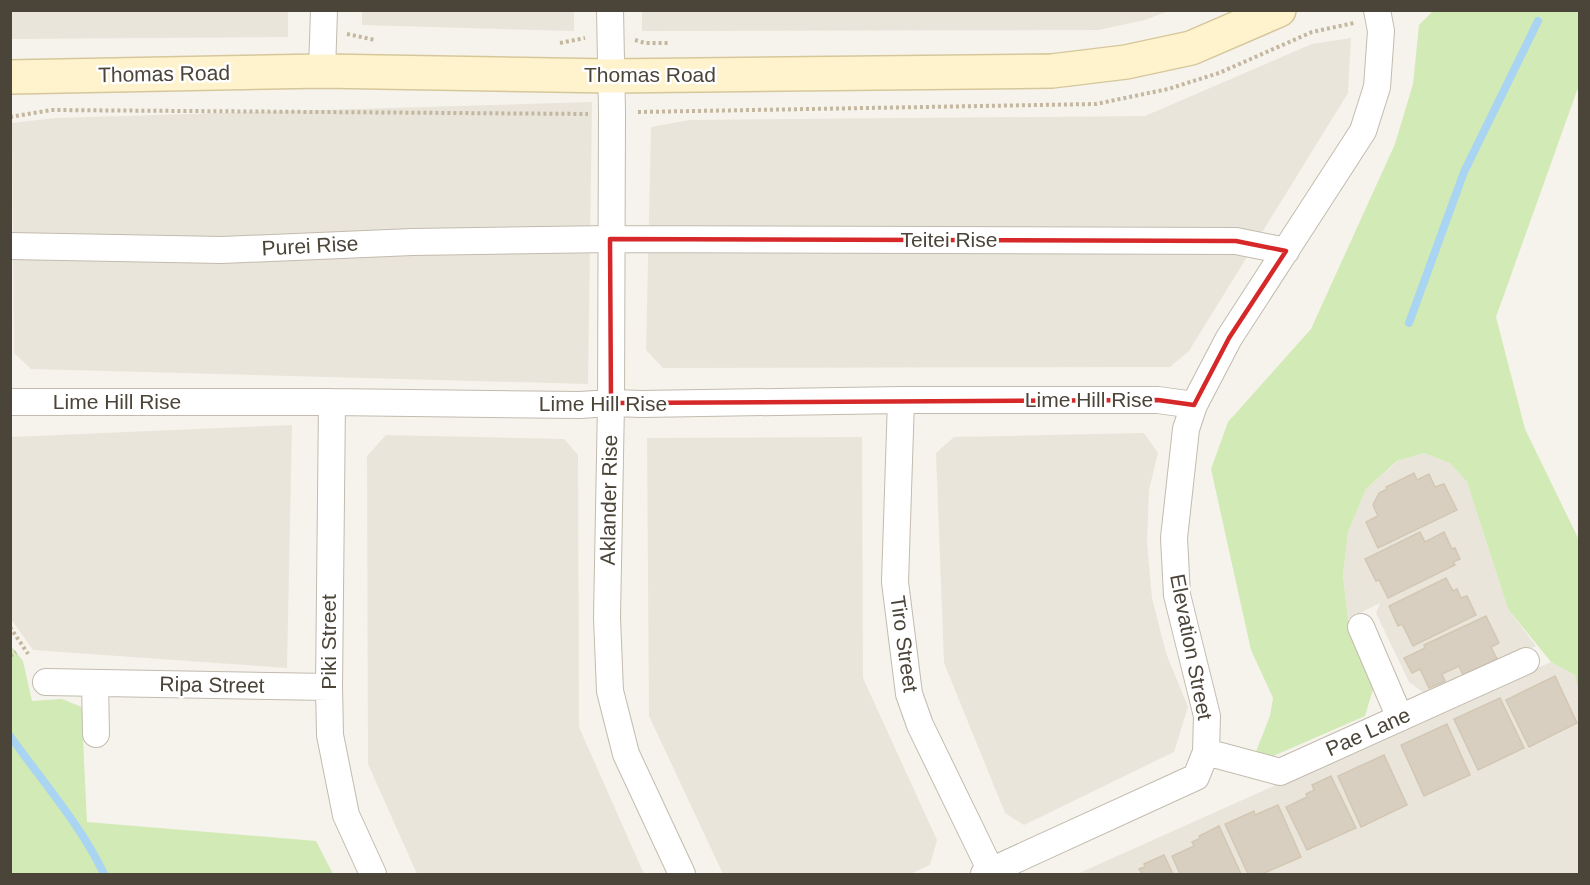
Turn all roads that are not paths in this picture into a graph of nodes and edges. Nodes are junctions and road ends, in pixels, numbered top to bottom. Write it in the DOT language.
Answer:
graph roads {
  1 [pos="324,10"];
  2 [pos="610,10"];
  3 [pos="1279,10"];
  4 [pos="1377,10"];
  5 [pos="322,71"];
  6 [pos="611,76"];
  7 [pos="10,77"];
  8 [pos="610,239"];
  9 [pos="10,246"];
  10 [pos="1286,251"];
  11 [pos="901,400"];
  12 [pos="10,402"];
  13 [pos="332,402"];
  14 [pos="611,402"];
  15 [pos="1194,405"];
  16 [pos="1361,627"];
  17 [pos="1526,661"];
  18 [pos="46,682"];
  19 [pos="95,683"];
  20 [pos="329,687"];
  21 [pos="1400,718"];
  22 [pos="96,734"];
  23 [pos="1206,752"];
  24 [pos="988,873"];
  25 [pos="373,874"];
  26 [pos="682,874"];
  1 -- 5 [label="street"];
  2 -- 6 [label="street, Aklander Rise"];
  3 -- 6 [label="street, Thomas Road"];
  4 -- 10 [label="street, Elevation Street"];
  5 -- 6 [label="street, Thomas Road"];
  5 -- 7 [label="street, Thomas Road"];
  6 -- 8 [label="street, Aklander Rise"];
  8 -- 9 [label="street, Purei Rise"];
  8 -- 10 [label="street, Teitei Rise"];
  8 -- 14 [label="street, Aklander Rise"];
  10 -- 15 [label="street, Elevation Street"];
  11 -- 14 [label="street, Lime Hill Rise"];
  11 -- 15 [label="street, Lime Hill Rise"];
  11 -- 24 [label="street, Tiro Street"];
  12 -- 13 [label="street, Lime Hill Rise"];
  13 -- 14 [label="street, Lime Hill Rise"];
  13 -- 20 [label="street, Piki Street"];
  14 -- 26 [label="street, Aklander Rise"];
  15 -- 23 [label="street, Elevation Street"];
  16 -- 21 [label="street"];
  17 -- 21 [label="street, Pae Lane"];
  18 -- 19 [label="street, Ripa Street"];
  19 -- 20 [label="street, Ripa Street"];
  19 -- 22 [label="street"];
  20 -- 25 [label="street, Piki Street"];
  21 -- 23 [label="street, Pae Lane"];
  23 -- 24 [label="street, Elevation Street"];
}
